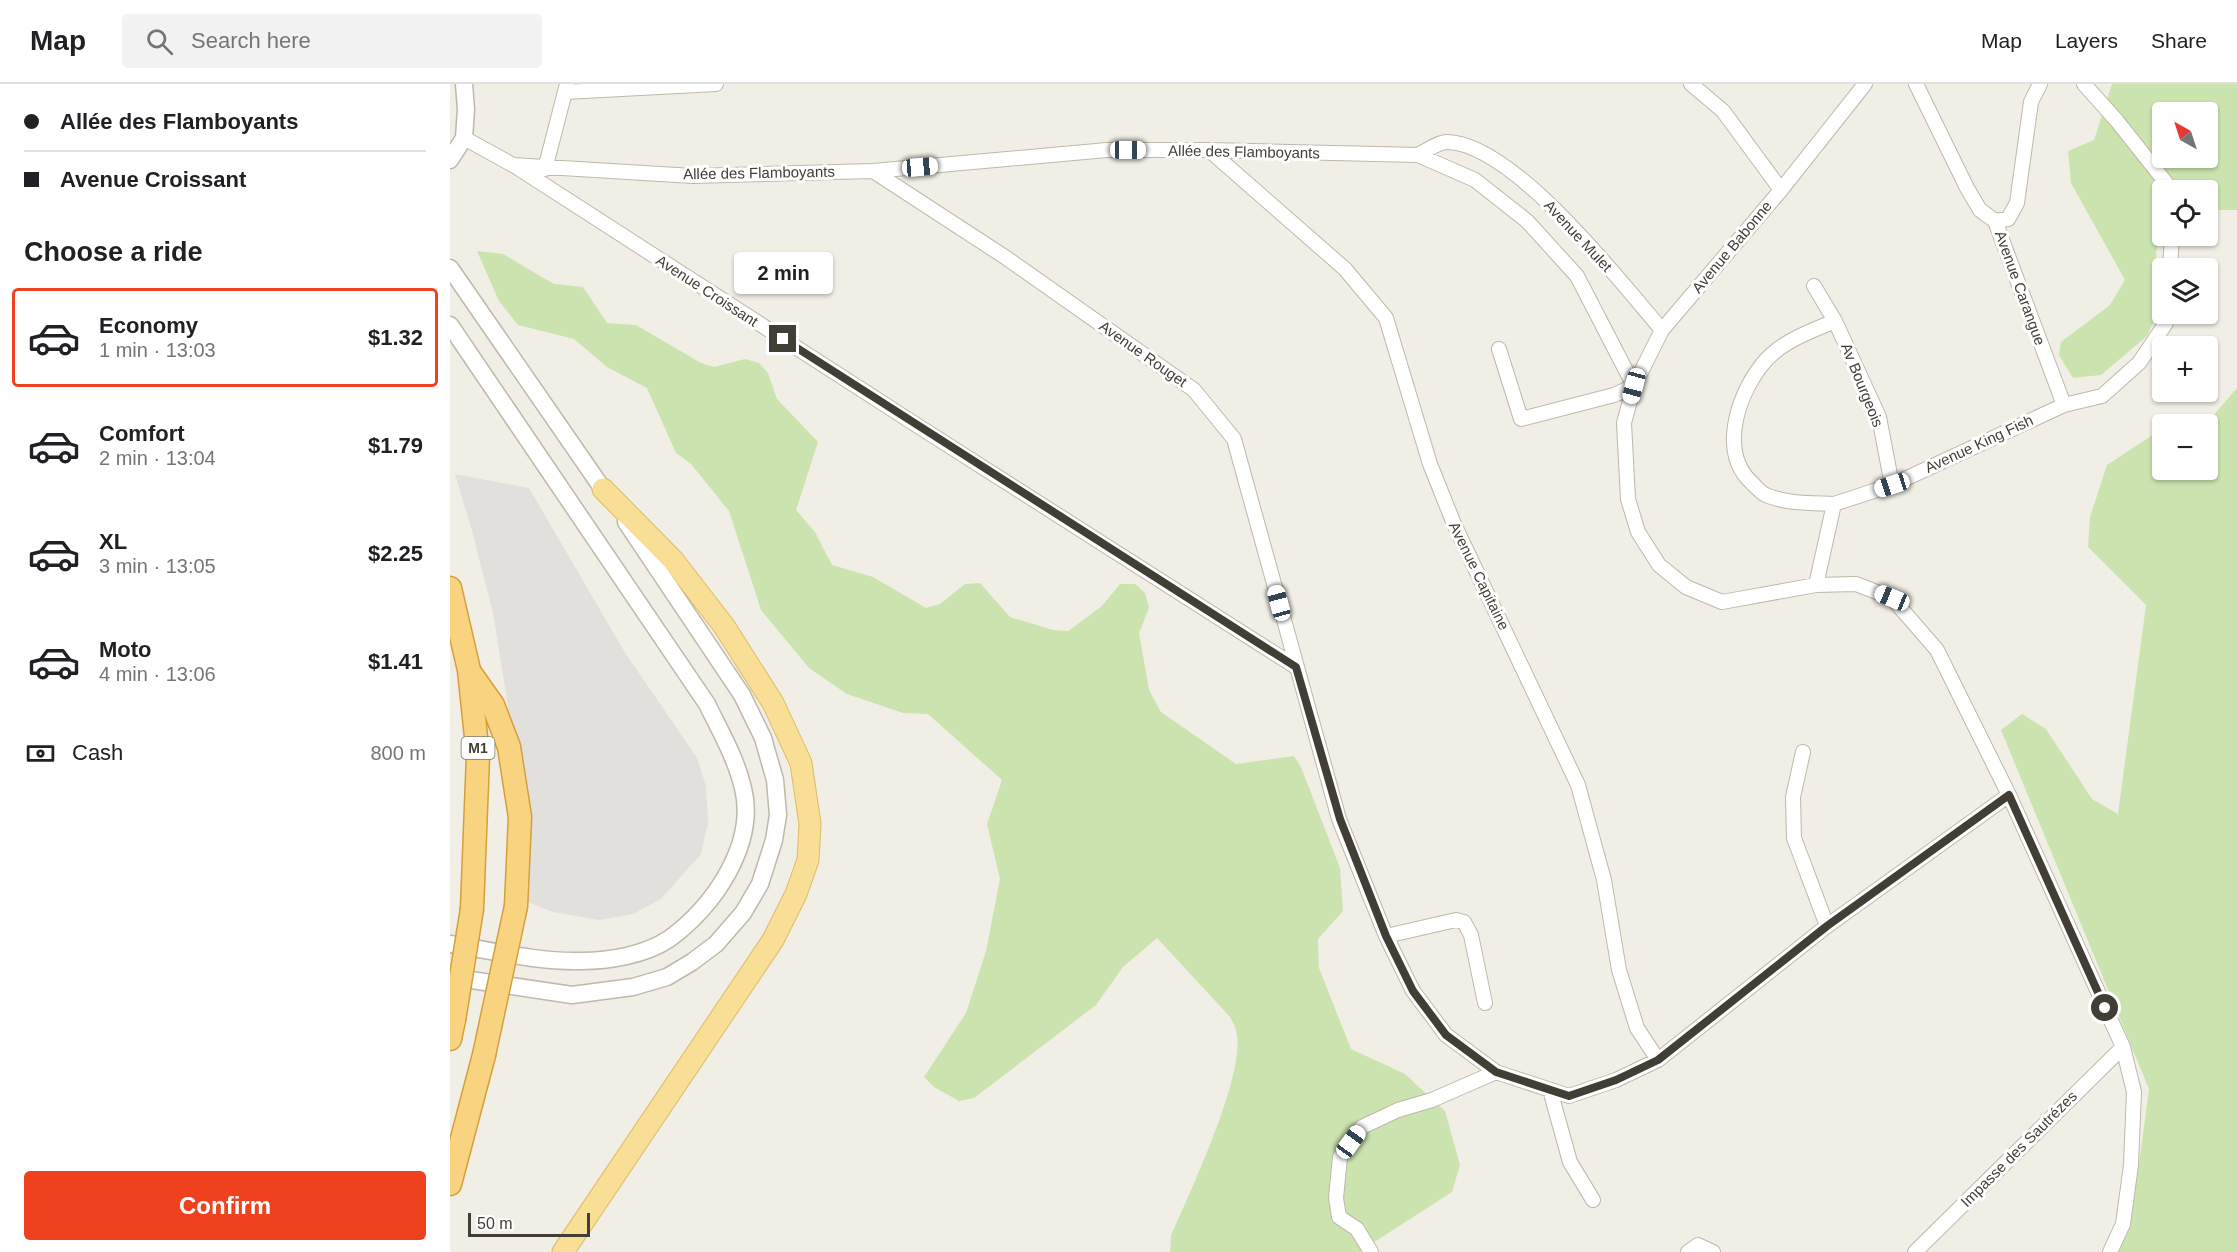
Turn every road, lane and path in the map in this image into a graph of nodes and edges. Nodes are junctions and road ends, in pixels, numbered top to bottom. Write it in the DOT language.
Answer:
graph roads {
  1 [pos="464,84"];
  2 [pos="716,84"];
  3 [pos="1691,84"];
  4 [pos="1865,84"];
  5 [pos="1916,84"];
  6 [pos="2040,84"];
  7 [pos="2084,84"];
  8 [pos="566,88"];
  9 [pos="464,138"];
  10 [pos="1209,150"];
  11 [pos="1418,155"];
  12 [pos="450,160"];
  13 [pos="513,165"];
  14 [pos="545,168"];
  15 [pos="873,171"];
  16 [pos="2164,180"];
  17 [pos="1781,190"];
  18 [pos="1995,220"];
  19 [pos="450,268"];
  20 [pos="1814,286"];
  21 [pos="1835,321"];
  22 [pos="450,324"];
  23 [pos="2165,324"];
  24 [pos="1662,330"];
  25 [pos="1499,349"];
  26 [pos="1634,386"];
  27 [pos="2064,405"];
  28 [pos="1892,485"];
  29 [pos="603,489"];
  30 [pos="1834,504"];
  31 [pos="1816,585"];
  32 [pos="450,588"];
  33 [pos="1296,667"];
  34 [pos="468,670"];
  35 [pos="1803,752"];
  36 [pos="2009,795"];
  37 [pos="1827,926"];
  38 [pos="1386,936"];
  39 [pos="450,944"];
  40 [pos="450,977"];
  41 [pos="1485,1003"];
  42 [pos="452,1030"];
  43 [pos="2123,1047"];
  44 [pos="1658,1060"];
  45 [pos="1496,1072"];
  46 [pos="1550,1090"];
  47 [pos="450,1184"];
  48 [pos="1593,1200"];
  49 [pos="563,1252"];
  50 [pos="1371,1252"];
  51 [pos="1688,1252"];
  52 [pos="1713,1252"];
  53 [pos="1915,1252"];
  54 [pos="2110,1252"];
  1 -- 9 [label="street"];
  2 -- 8 [label="street"];
  3 -- 17 [label="street"];
  4 -- 17 [label="street, Avenue Babonne"];
  5 -- 18 [label="street, Avenue Carangue"];
  6 -- 18 [label="street"];
  7 -- 16 [label="street"];
  8 -- 14 [label="street"];
  9 -- 12 [label="street"];
  9 -- 13 [label="street, Allée des Flamboyants"];
  10 -- 11 [label="street, Allée des Flamboyants"];
  10 -- 15 [label="street, Allée des Flamboyants"];
  10 -- 44 [label="street, Avenue Capitaine"];
  11 -- 24 [label="street, Avenue Mulet"];
  11 -- 26 [label="street, Allée des Flamboyants"];
  13 -- 14 [label="street, Allée des Flamboyants"];
  13 -- 33 [label="street, Avenue Croissant"];
  14 -- 15 [label="street, Allée des Flamboyants"];
  15 -- 33 [label="street, Avenue Rouget"];
  17 -- 24 [label="street, Avenue Babonne"];
  18 -- 27 [label="street, Avenue Carangue"];
  19 -- 29 [label="street"];
  20 -- 21 [label="street, Av Bourgeois"];
  21 -- 28 [label="street, Av Bourgeois"];
  21 -- 30 [label="street"];
  22 -- 39 [label="street"];
  23 -- 27 [label="street, Avenue King Fish"];
  24 -- 26 [label="street, Avenue Babonne"];
  25 -- 26 [label="street"];
  26 -- 31 [label="street, Avenue Babonne"];
  27 -- 28 [label="street, Avenue King Fish"];
  28 -- 30 [label="street, Avenue King Fish"];
  29 -- 40 [label="street"];
  29 -- 49 [label="main road"];
  30 -- 31 [label="street"];
  31 -- 36 [label="street"];
  32 -- 34 [label="highway, M1"];
  33 -- 38 [label="street, Avenue Rouget"];
  34 -- 42 [label="highway, M1, bridge"];
  34 -- 47 [label="highway, bridge"];
  35 -- 37 [label="street"];
  36 -- 37 [label="street, Avenue Rouget"];
  36 -- 43 [label="street"];
  37 -- 44 [label="street, Avenue Rouget"];
  38 -- 41 [label="street"];
  38 -- 45 [label="street, Avenue Rouget"];
  43 -- 53 [label="street, Impasse des Sautrézes"];
  43 -- 54 [label="street"];
  44 -- 46 [label="street, Avenue Rouget"];
  45 -- 46 [label="street, Avenue Rouget"];
  45 -- 50 [label="street"];
  46 -- 48 [label="street"];
  51 -- 52 [label="street"];
}
